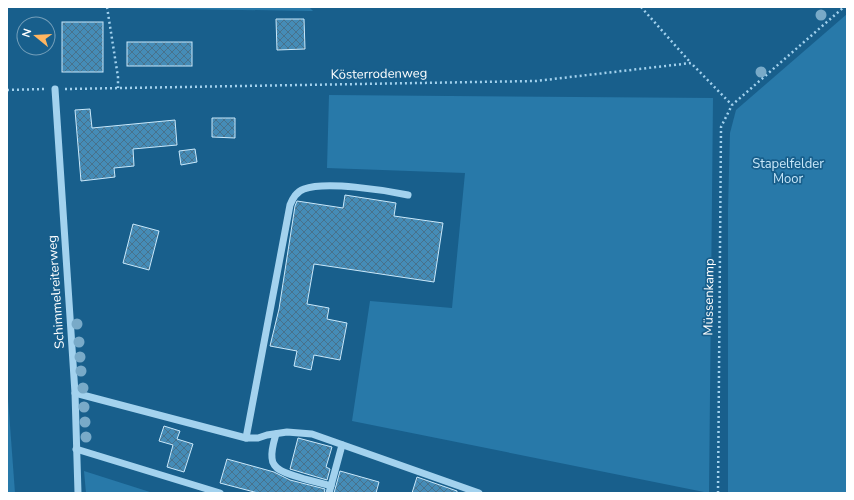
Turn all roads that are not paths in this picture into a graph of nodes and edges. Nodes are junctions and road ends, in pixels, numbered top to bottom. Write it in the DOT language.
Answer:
graph roads {
  1 [pos="55,89"];
  2 [pos="408,195"];
  3 [pos="75,393"];
  4 [pos="276,434"];
  5 [pos="246,438"];
  6 [pos="342,445"];
  7 [pos="76,450"];
  8 [pos="330,489"];
  9 [pos="78,493"];
  10 [pos="220,493"];
  11 [pos="479,493"];
  1 -- 3 [label="street, Schimmelreiterweg"];
  2 -- 5 [label="street"];
  3 -- 5 [label="street"];
  3 -- 7 [label="street, Schimmelreiterweg"];
  4 -- 5 [label="street"];
  4 -- 6 [label="street"];
  4 -- 8 [label="street"];
  6 -- 8 [label="street"];
  6 -- 11 [label="street"];
  7 -- 9 [label="street, Schimmelreiterweg"];
  7 -- 10 [label="street"];
}
